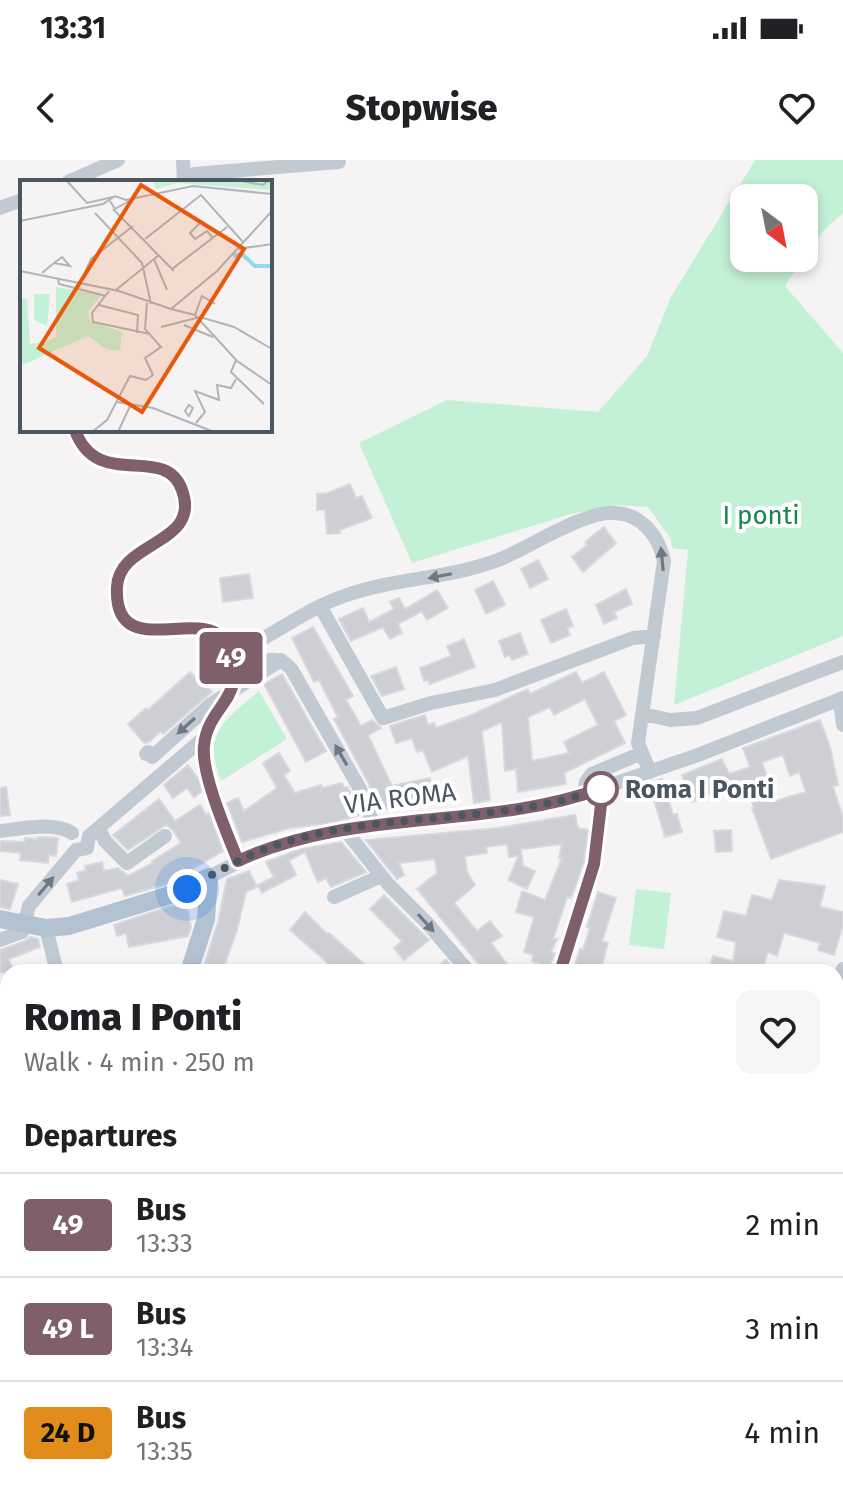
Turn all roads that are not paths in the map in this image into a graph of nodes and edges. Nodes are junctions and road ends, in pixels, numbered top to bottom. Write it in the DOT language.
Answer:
graph roads {
  1 [pos="118,160"];
  2 [pos="183,160"];
  3 [pos="339,162"];
  4 [pos="93,166"];
  5 [pos="71,180"];
  6 [pos="184,180"];
  7 [pos="194,180"];
  8 [pos="20,201"];
  9 [pos="0,208"];
  10 [pos="76,432"];
  11 [pos="320,606"];
  12 [pos="654,636"];
  13 [pos="230,655"];
  14 [pos="281,660"];
  15 [pos="843,662"];
  16 [pos="230,693"];
  17 [pos="842,711"];
  18 [pos="643,714"];
  19 [pos="206,736"];
  20 [pos="642,753"];
  21 [pos="146,754"];
  22 [pos="650,772"];
  23 [pos="603,788"];
  24 [pos="583,796"];
  25 [pos="374,826"];
  26 [pos="345,830"];
  27 [pos="0,831"];
  28 [pos="72,833"];
  29 [pos="94,833"];
  30 [pos="165,836"];
  31 [pos="76,850"];
  32 [pos="238,861"];
  33 [pos="381,876"];
  34 [pos="209,877"];
  35 [pos="334,897"];
  36 [pos="0,919"];
  37 [pos="24,925"];
  38 [pos="46,928"];
  39 [pos="0,940"];
  40 [pos="55,964"];
  41 [pos="192,964"];
  42 [pos="462,964"];
  43 [pos="563,964"];
  1 -- 4 [label="street"];
  2 -- 6 [label="street"];
  3 -- 7 [label="street"];
  4 -- 5 [label="street"];
  8 -- 9 [label="street"];
  10 -- 13 [label="street"];
  11 -- 12 [label="street"];
  12 -- 11 [label="street, one-way"];
  11 -- 13 [label="street"];
  12 -- 18 [label="street"];
  13 -- 14 [label="street"];
  13 -- 16 [label="street"];
  14 -- 16 [label="street"];
  25 -- 14 [label="street, one-way"];
  15 -- 18 [label="street"];
  16 -- 19 [label="street"];
  16 -- 21 [label="street, one-way"];
  17 -- 22 [label="street, VIA ROMA"];
  18 -- 20 [label="street"];
  19 -- 29 [label="street"];
  19 -- 32 [label="street"];
  20 -- 22 [label="street"];
  20 -- 24 [label="street"];
  22 -- 23 [label="street, VIA ROMA"];
  23 -- 24 [label="street, VIA ROMA"];
  23 -- 43 [label="street"];
  24 -- 25 [label="street, VIA ROMA"];
  25 -- 26 [label="street, VIA ROMA"];
  26 -- 32 [label="street, VIA ROMA"];
  26 -- 33 [label="street"];
  27 -- 28 [label="street"];
  28 -- 29 [label="street"];
  28 -- 31 [label="street"];
  29 -- 30 [label="street"];
  29 -- 31 [label="street"];
  37 -- 31 [label="street, one-way"];
  32 -- 34 [label="street, VIA ROMA"];
  33 -- 35 [label="street"];
  33 -- 42 [label="street, one-way"];
  34 -- 38 [label="main road, VIA ROMA"];
  34 -- 41 [label="main road"];
  36 -- 37 [label="main road, VIA ROMA"];
  37 -- 38 [label="main road, VIA ROMA"];
  37 -- 39 [label="street"];
  38 -- 40 [label="street"];
}
